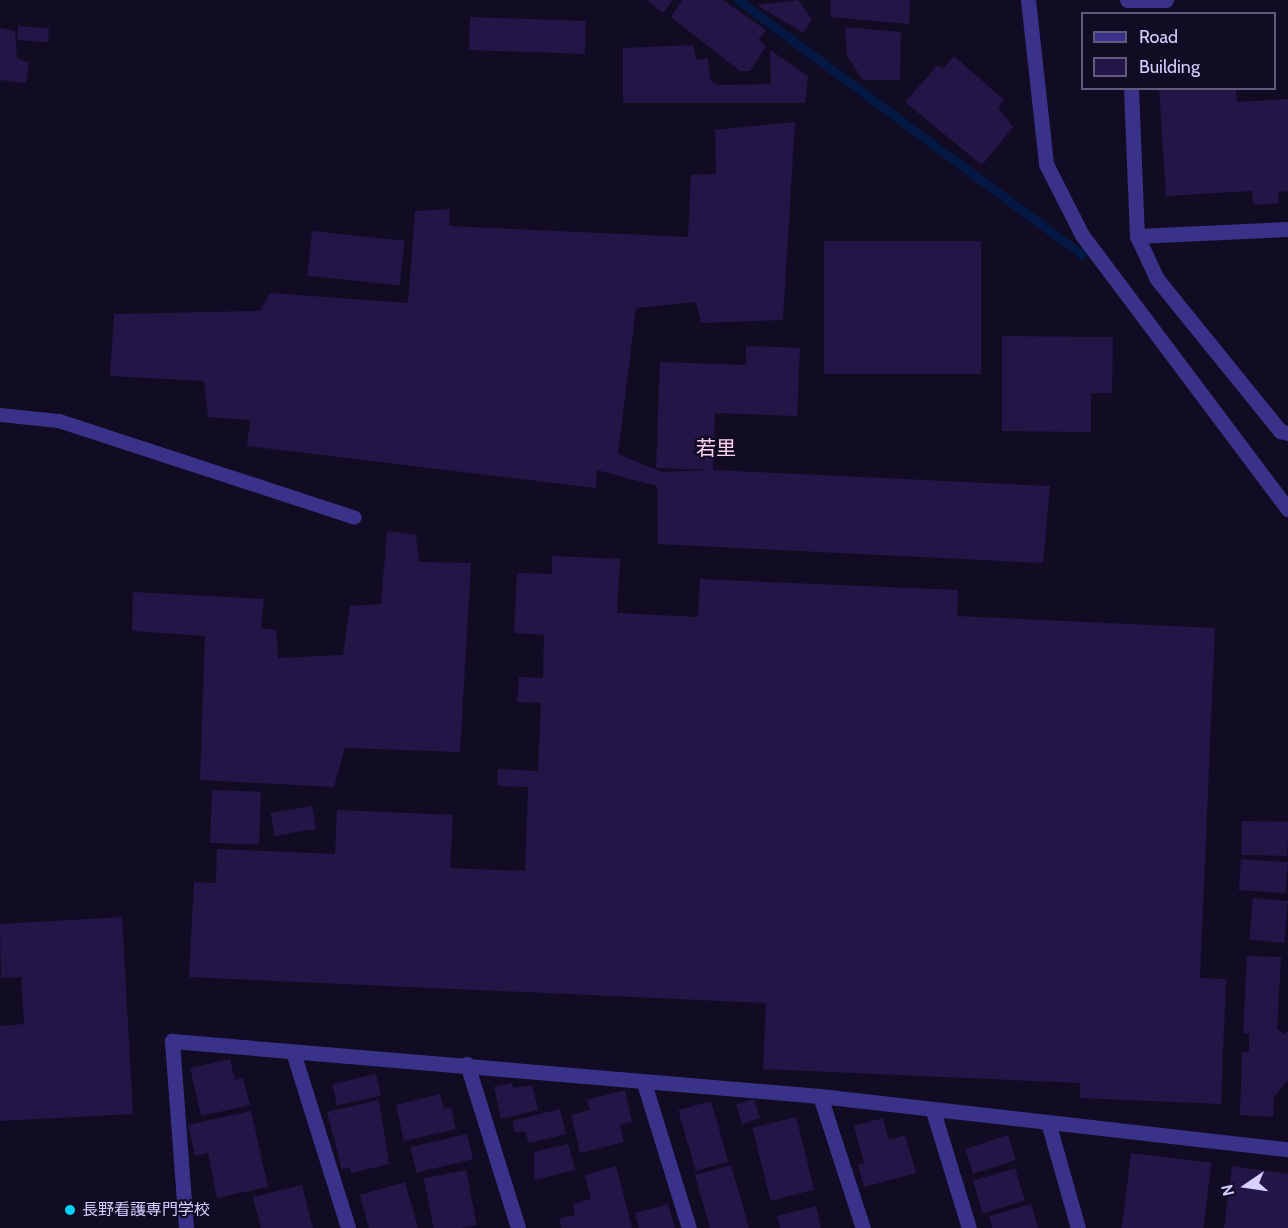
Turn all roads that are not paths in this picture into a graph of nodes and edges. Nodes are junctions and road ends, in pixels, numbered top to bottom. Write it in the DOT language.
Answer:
graph roads {
  1 [pos="1028,0"];
  2 [pos="1166,0"];
  3 [pos="1127,5"];
  4 [pos="1131,90"];
  5 [pos="1288,229"];
  6 [pos="1137,236"];
  7 [pos="0,415"];
  8 [pos="1288,433"];
  9 [pos="1288,509"];
  10 [pos="355,518"];
  11 [pos="293,1052"];
  12 [pos="467,1064"];
  13 [pos="644,1083"];
  14 [pos="820,1096"];
  15 [pos="933,1111"];
  16 [pos="1048,1122"];
  17 [pos="1288,1149"];
  18 [pos="186,1228"];
  19 [pos="348,1228"];
  20 [pos="518,1228"];
  21 [pos="689,1228"];
  22 [pos="862,1228"];
  23 [pos="969,1228"];
  24 [pos="1078,1228"];
  1 -- 9 [label="street"];
  2 -- 3 [label="street"];
  4 -- 6 [label="street"];
  5 -- 6 [label="street"];
  6 -- 8 [label="street"];
  7 -- 10 [label="lane"];
  11 -- 12 [label="street"];
  11 -- 18 [label="street"];
  11 -- 19 [label="street"];
  12 -- 13 [label="street"];
  12 -- 20 [label="street"];
  13 -- 14 [label="street"];
  13 -- 21 [label="street"];
  14 -- 15 [label="street"];
  14 -- 22 [label="street"];
  15 -- 16 [label="street"];
  15 -- 23 [label="street"];
  16 -- 17 [label="street"];
  16 -- 24 [label="street"];
}
